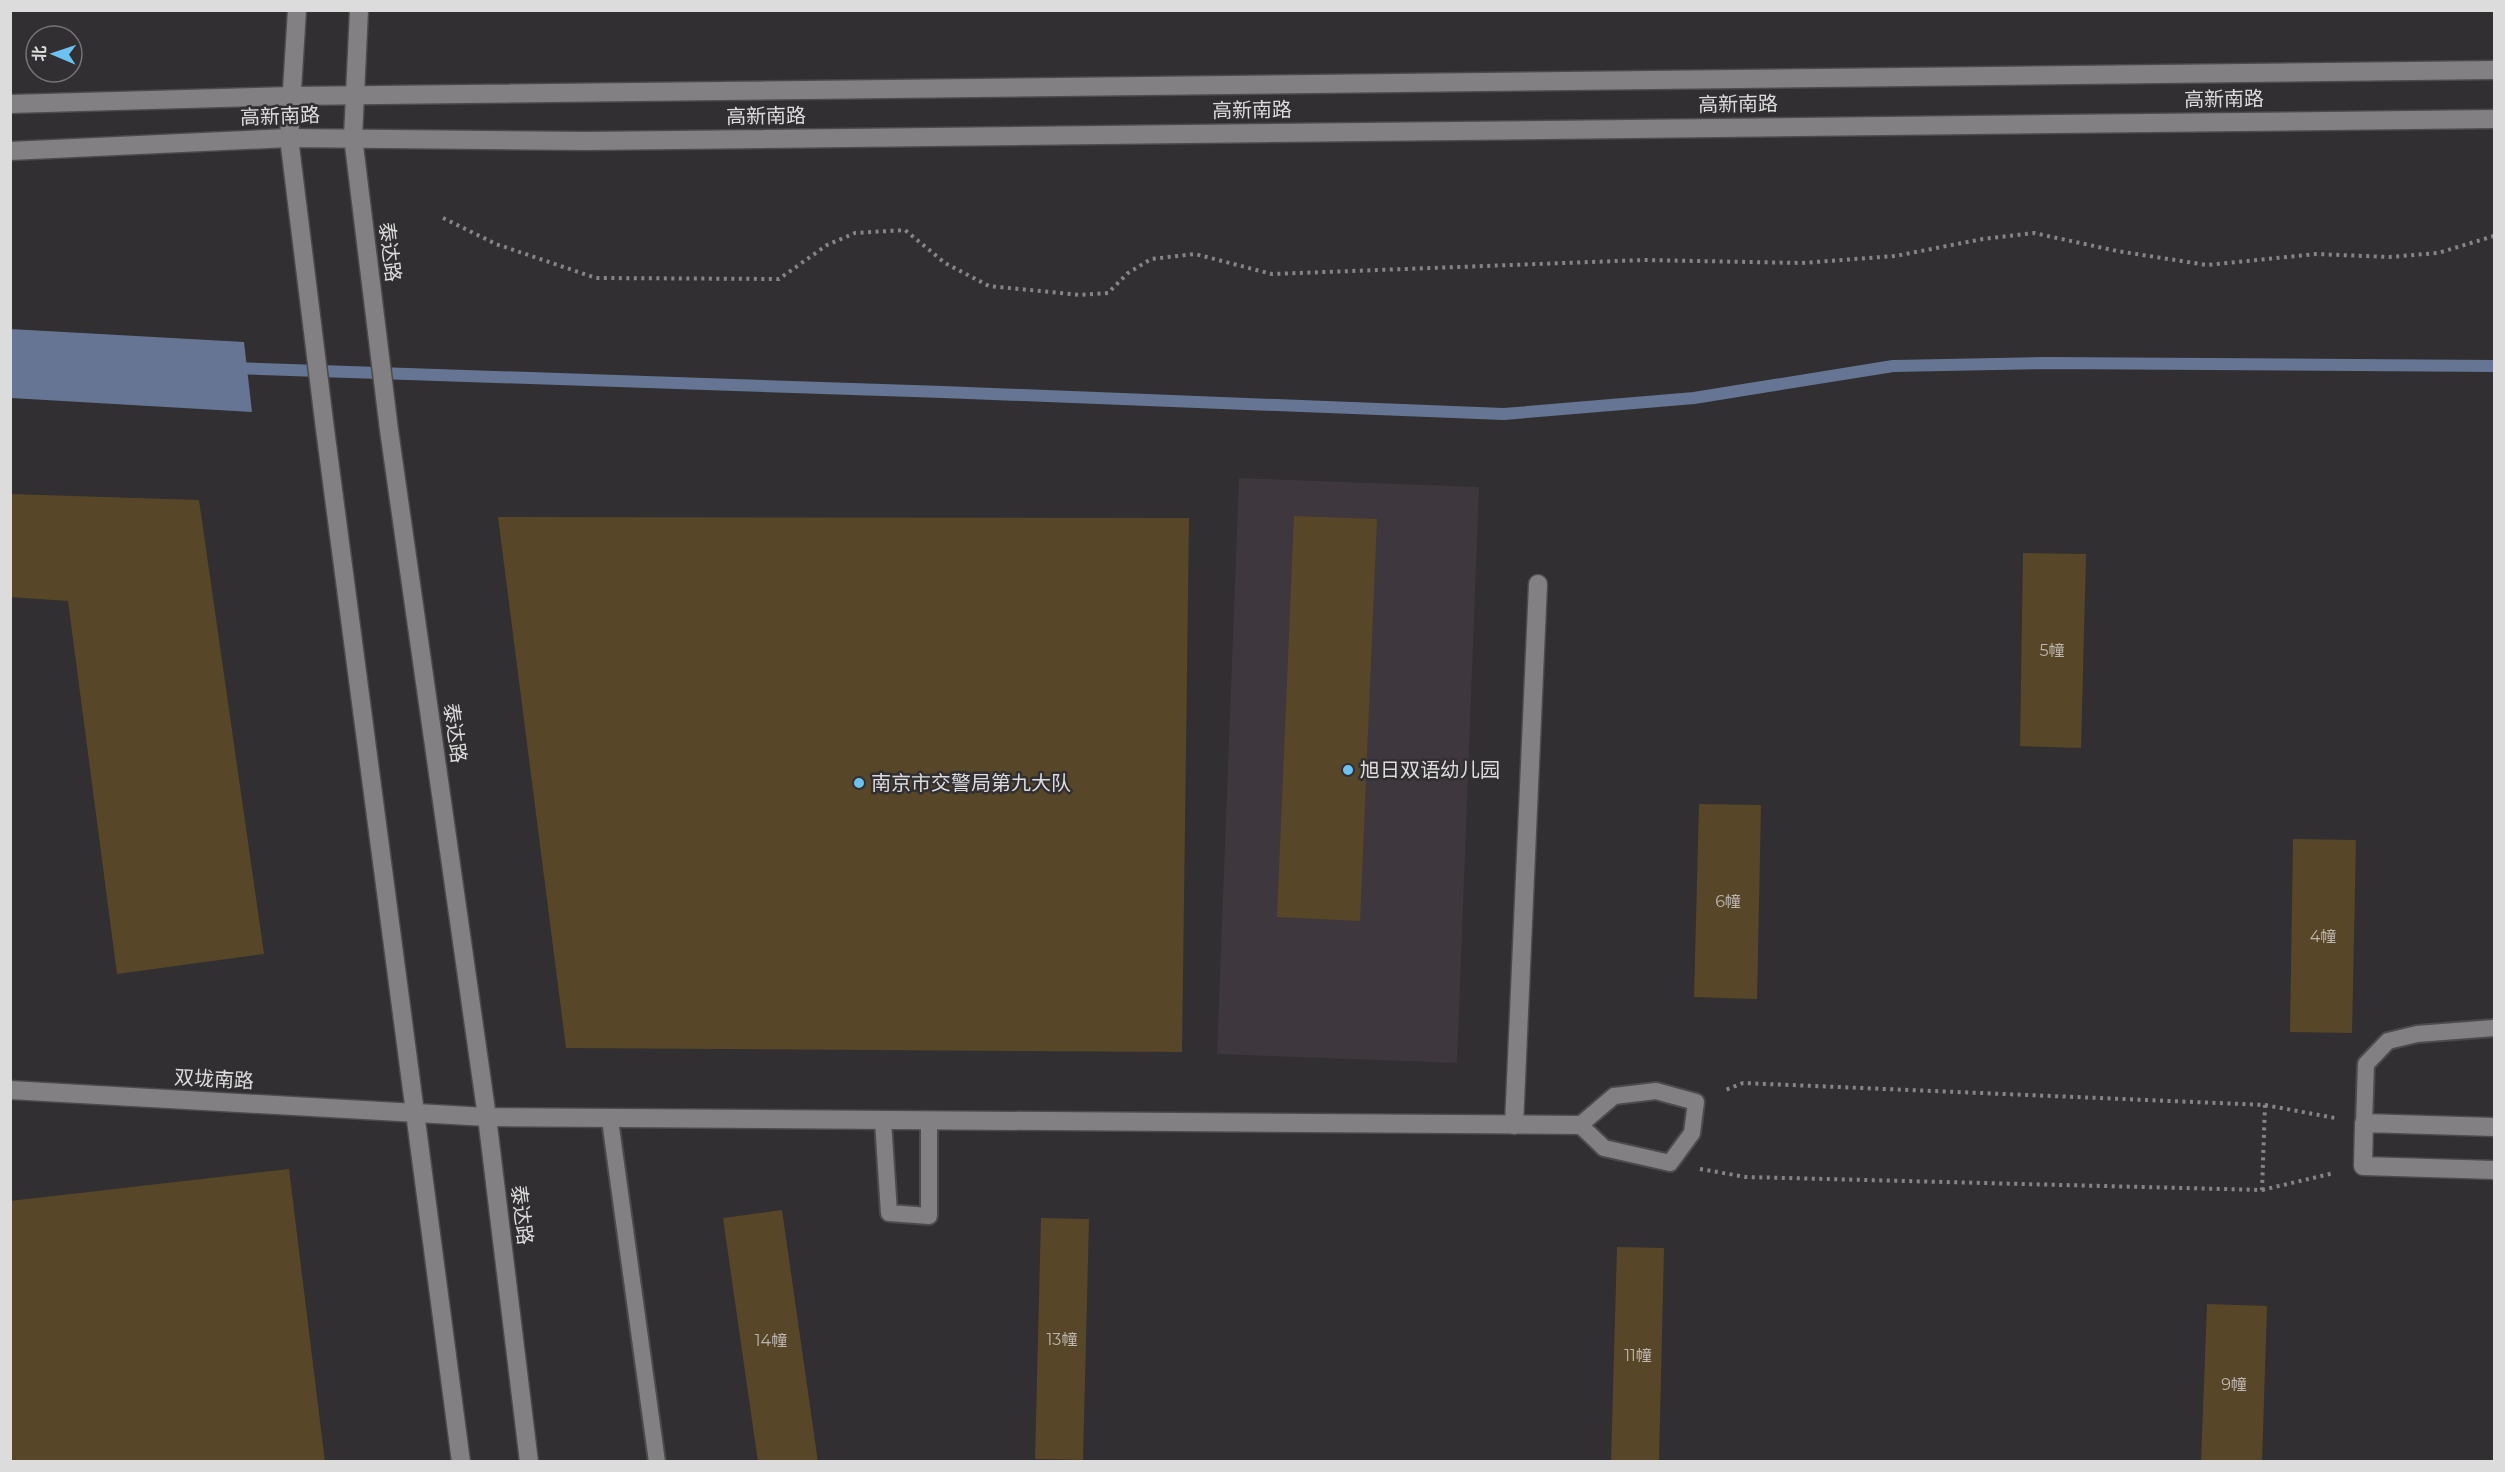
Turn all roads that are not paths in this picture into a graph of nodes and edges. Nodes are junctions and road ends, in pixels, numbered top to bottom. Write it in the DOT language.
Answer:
graph roads {
  1 [pos="297,10"];
  2 [pos="359,10"];
  3 [pos="2494,70"];
  4 [pos="355,95"];
  5 [pos="292,96"];
  6 [pos="10,104"];
  7 [pos="2494,118"];
  8 [pos="353,137"];
  9 [pos="290,138"];
  10 [pos="10,151"];
  11 [pos="1538,584"];
  12 [pos="2494,1028"];
  13 [pos="10,1090"];
  14 [pos="415,1114"];
  15 [pos="487,1117"];
  16 [pos="610,1120"];
  17 [pos="884,1121"];
  18 [pos="929,1122"];
  19 [pos="2364,1123"];
  20 [pos="1514,1125"];
  21 [pos="1580,1125"];
  22 [pos="2494,1127"];
  23 [pos="2494,1170"];
  24 [pos="461,1461"];
  25 [pos="529,1461"];
  26 [pos="657,1461"];
  1 -- 5 [label="street"];
  2 -- 4 [label="street, 泰达路"];
  3 -- 4 [label="street, 高新南路"];
  4 -- 5 [label="street, 高新南路"];
  4 -- 8 [label="street, 泰达路"];
  5 -- 6 [label="street, 高新南路"];
  5 -- 9 [label="street"];
  7 -- 8 [label="street, 高新南路"];
  8 -- 9 [label="street, 高新南路"];
  8 -- 15 [label="street, 泰达路"];
  9 -- 10 [label="street, 高新南路"];
  9 -- 14 [label="street"];
  11 -- 20 [label="street"];
  12 -- 19 [label="lane"];
  13 -- 14 [label="street, 双垅南路"];
  14 -- 15 [label="street, 双垅南路"];
  14 -- 24 [label="street"];
  15 -- 16 [label="street, 双垅南路"];
  15 -- 25 [label="street, 泰达路"];
  16 -- 17 [label="street, 双垅南路"];
  16 -- 26 [label="lane"];
  17 -- 18 [label="street, 双垅南路"];
  17 -- 18 [label="lane"];
  18 -- 20 [label="street, 双垅南路"];
  19 -- 22 [label="street"];
  19 -- 23 [label="street"];
  20 -- 21 [label="street, 双垅南路"];
  21 -- 21 [label="lane"];
}
